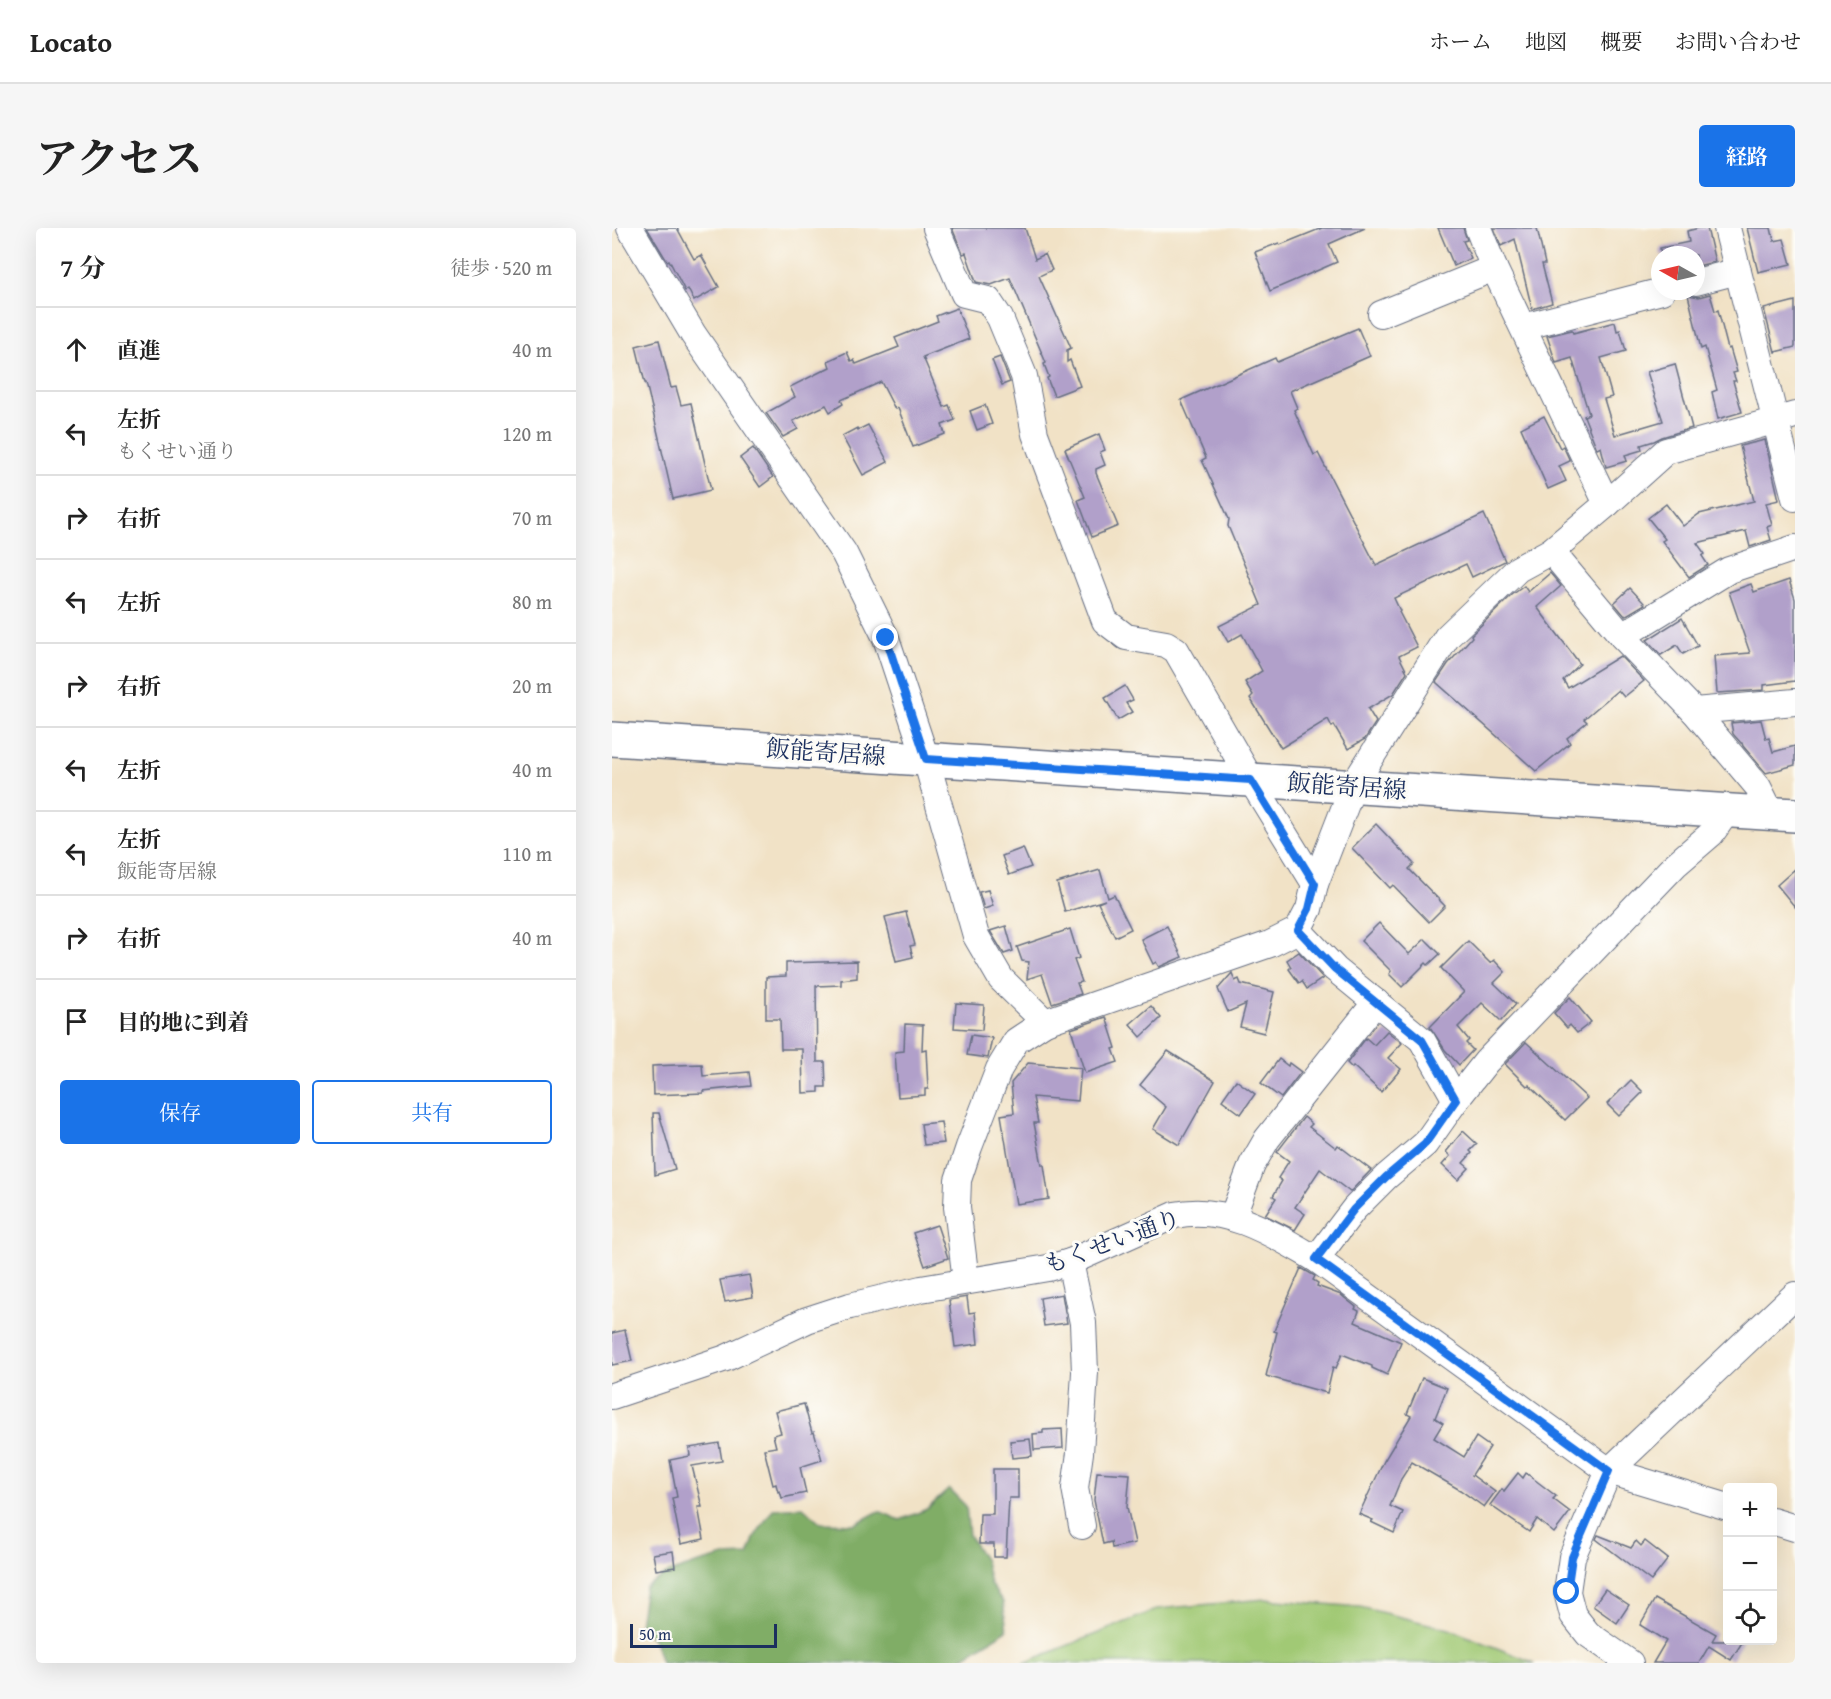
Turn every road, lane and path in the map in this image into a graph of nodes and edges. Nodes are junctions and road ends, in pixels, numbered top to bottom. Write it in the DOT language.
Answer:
graph roads {
  1 [pos="630,228"];
  2 [pos="936,228"];
  3 [pos="1478,228"];
  4 [pos="1727,228"];
  5 [pos="1494,268"];
  6 [pos="1738,271"];
  7 [pos="1705,280"];
  8 [pos="1651,294"];
  9 [pos="1381,314"];
  10 [pos="1523,327"];
  11 [pos="1785,417"];
  12 [pos="1795,498"];
  13 [pos="1607,504"];
  14 [pos="1795,548"];
  15 [pos="1551,551"];
  16 [pos="1622,636"];
  17 [pos="1795,702"];
  18 [pos="1694,711"];
  19 [pos="612,739"];
  20 [pos="926,759"];
  21 [pos="1251,780"];
  22 [pos="1353,786"];
  23 [pos="1728,810"];
  24 [pos="1783,814"];
  25 [pos="1315,884"];
  26 [pos="1298,930"];
  27 [pos="1376,1002"];
  28 [pos="1045,1022"];
  29 [pos="1456,1100"];
  30 [pos="1232,1218"];
  31 [pos="1316,1259"];
  32 [pos="1070,1262"];
  33 [pos="966,1281"];
  34 [pos="1795,1295"];
  35 [pos="612,1396"];
  36 [pos="1609,1471"];
  37 [pos="1723,1505"];
  38 [pos="1777,1522"];
  39 [pos="1082,1526"];
  40 [pos="1795,1528"];
  41 [pos="1630,1663"];
  1 -- 20 [label="street"];
  2 -- 21 [label="street"];
  3 -- 5 [label="street"];
  4 -- 6 [label="street"];
  5 -- 9 [label="street"];
  5 -- 10 [label="street"];
  6 -- 7 [label="street"];
  6 -- 11 [label="street"];
  8 -- 10 [label="street"];
  10 -- 13 [label="street"];
  11 -- 12 [label="street"];
  11 -- 13 [label="street"];
  13 -- 15 [label="street"];
  14 -- 16 [label="street"];
  15 -- 16 [label="street"];
  15 -- 22 [label="street"];
  16 -- 18 [label="street"];
  17 -- 18 [label="street"];
  18 -- 24 [label="street"];
  19 -- 20 [label="main road, 飯能寄居線"];
  20 -- 21 [label="main road, 飯能寄居線"];
  20 -- 28 [label="street"];
  21 -- 22 [label="main road, 飯能寄居線"];
  21 -- 25 [label="street"];
  22 -- 23 [label="main road, 飯能寄居線"];
  22 -- 25 [label="street"];
  23 -- 24 [label="main road, 飯能寄居線"];
  23 -- 29 [label="street"];
  25 -- 26 [label="street"];
  26 -- 27 [label="street"];
  26 -- 28 [label="street"];
  27 -- 29 [label="street"];
  27 -- 30 [label="street"];
  28 -- 33 [label="street"];
  29 -- 31 [label="street"];
  30 -- 31 [label="street, もくせい通り"];
  30 -- 32 [label="street, もくせい通り"];
  31 -- 36 [label="street, もくせい通り"];
  32 -- 33 [label="street, もくせい通り"];
  32 -- 39 [label="street"];
  33 -- 35 [label="street, もくせい通り"];
  34 -- 36 [label="street"];
  36 -- 37 [label="street, もくせい通り"];
  36 -- 41 [label="street"];
  38 -- 40 [label="street"];
}
